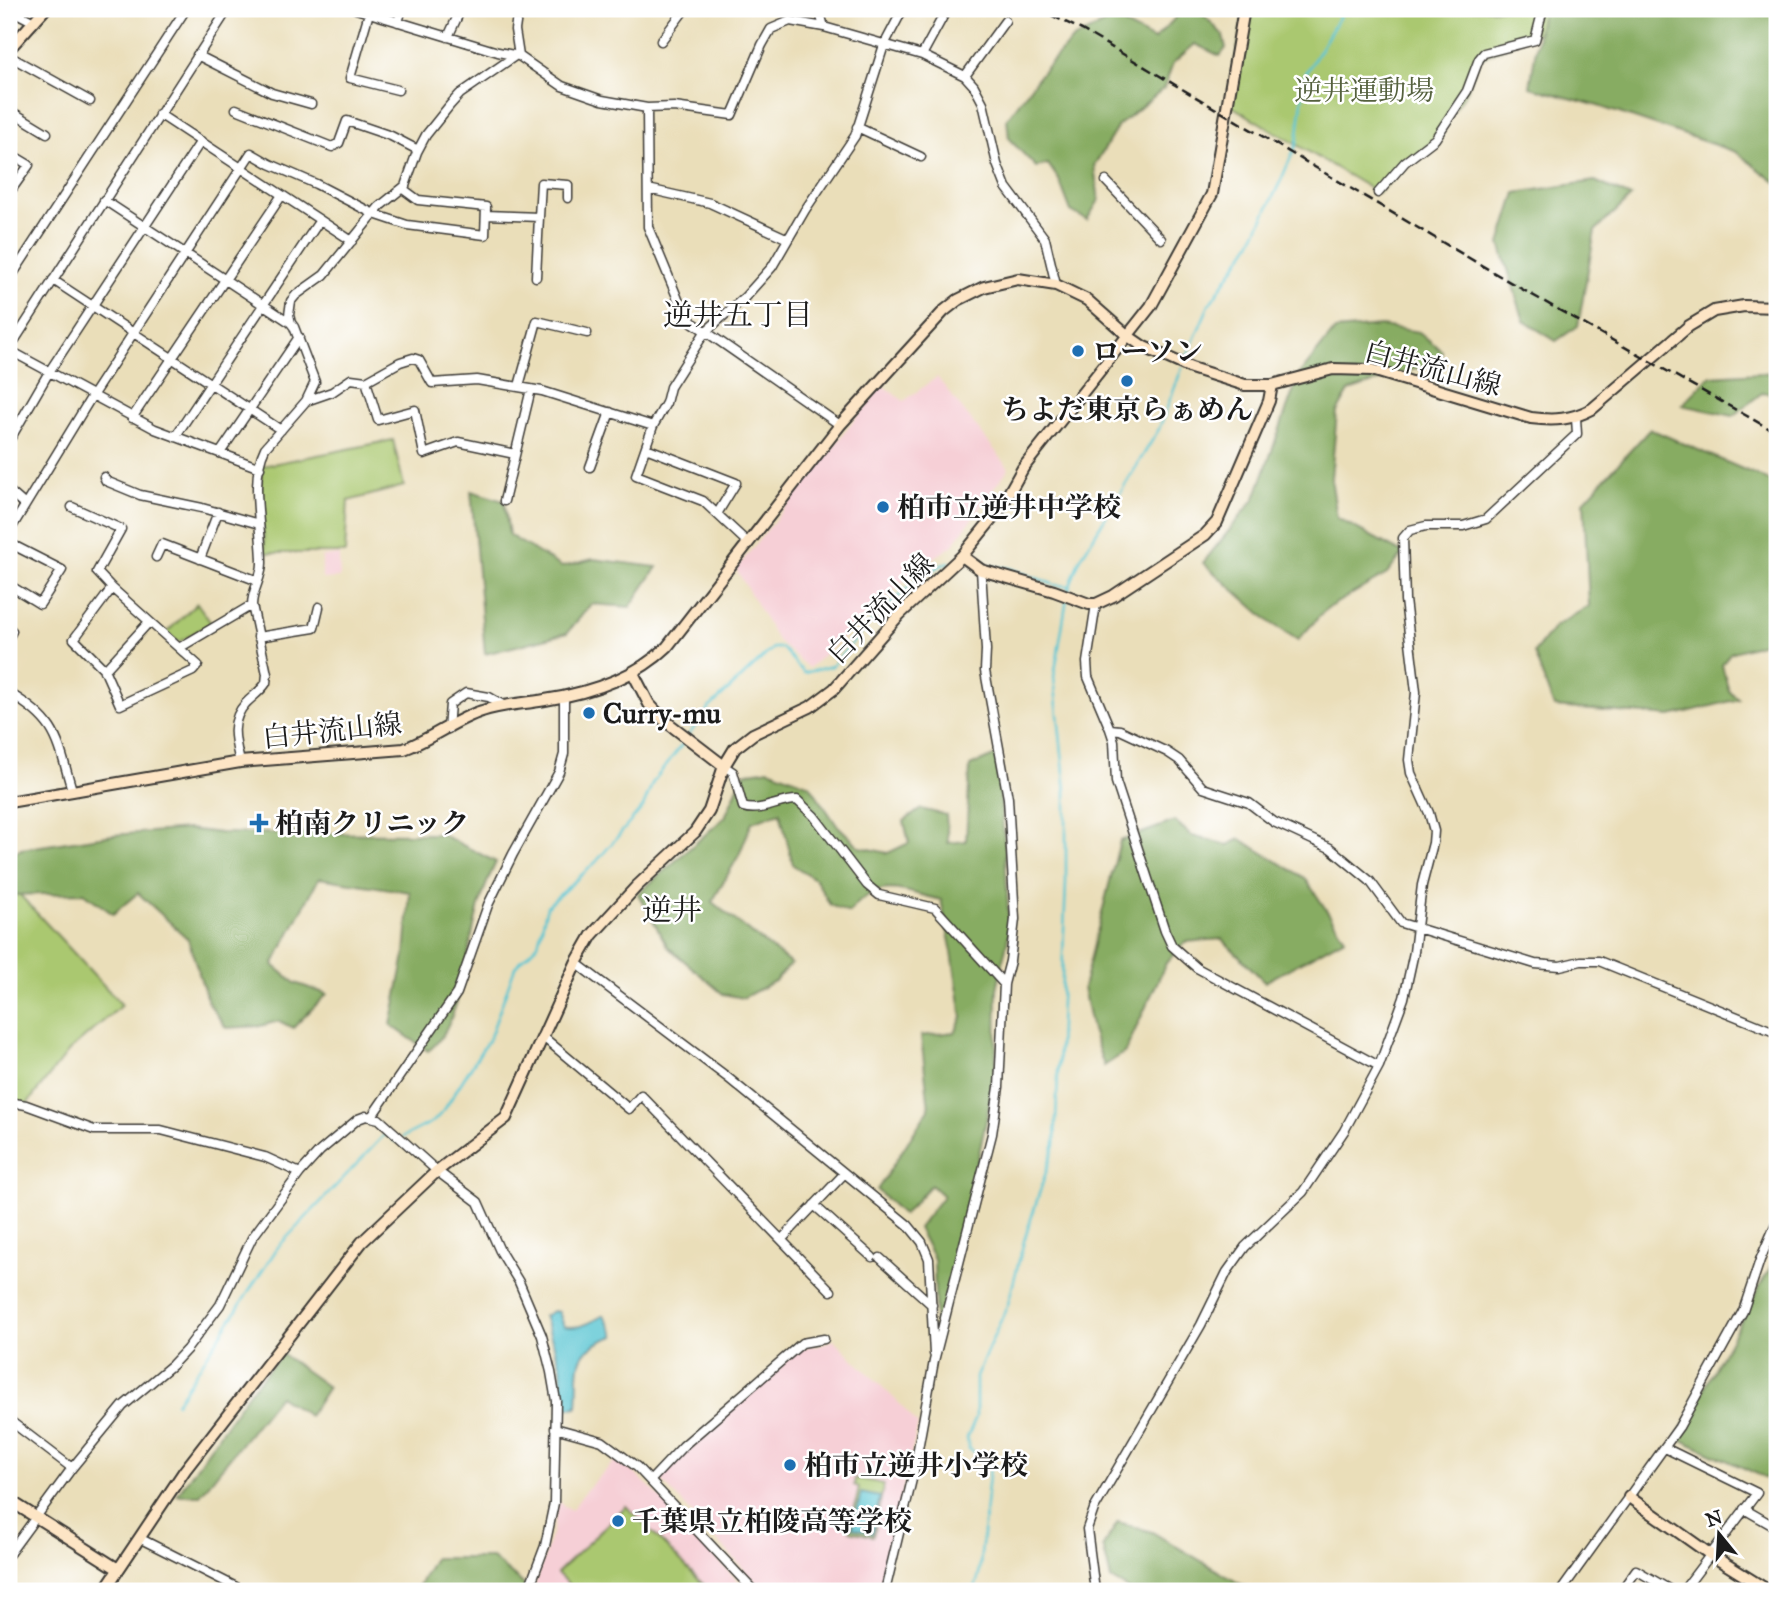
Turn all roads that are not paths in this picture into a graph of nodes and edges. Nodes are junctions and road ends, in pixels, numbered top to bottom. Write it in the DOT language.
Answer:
graph roads {
  1 [pos="9,9"];
  2 [pos="46,9"];
  3 [pos="186,9"];
  4 [pos="228,9"];
  5 [pos="356,9"];
  6 [pos="402,9"];
  7 [pos="461,9"];
  8 [pos="518,9"];
  9 [pos="685,9"];
  10 [pos="819,9"];
  11 [pos="903,9"];
  12 [pos="947,9"];
  13 [pos="1244,9"];
  14 [pos="1543,9"];
  15 [pos="369,13"];
  16 [pos="1005,21"];
  17 [pos="34,22"];
  18 [pos="398,22"];
  19 [pos="824,27"];
  20 [pos="448,37"];
  21 [pos="661,41"];
  22 [pos="884,45"];
  23 [pos="9,49"];
  24 [pos="197,55"];
  25 [pos="922,55"];
  26 [pos="9,56"];
  27 [pos="517,56"];
  28 [pos="965,76"];
  29 [pos="398,90"];
  30 [pos="90,101"];
  31 [pos="311,104"];
  32 [pos="648,108"];
  33 [pos="236,109"];
  34 [pos="9,110"];
  35 [pos="159,114"];
  36 [pos="858,127"];
  37 [pos="47,133"];
  38 [pos="201,141"];
  39 [pos="418,150"];
  40 [pos="9,153"];
  41 [pos="921,157"];
  42 [pos="242,168"];
  43 [pos="1106,181"];
  44 [pos="9,187"];
  45 [pos="402,189"];
  46 [pos="648,189"];
  47 [pos="1378,193"];
  48 [pos="282,195"];
  49 [pos="568,198"];
  50 [pos="104,200"];
  51 [pos="374,214"];
  52 [pos="486,215"];
  53 [pos="539,217"];
  54 [pos="320,220"];
  55 [pos="144,227"];
  56 [pos="788,239"];
  57 [pos="1161,239"];
  58 [pos="352,241"];
  59 [pos="185,254"];
  60 [pos="536,276"];
  61 [pos="9,280"];
  62 [pos="53,280"];
  63 [pos="225,280"];
  64 [pos="1056,285"];
  65 [pos="263,305"];
  66 [pos="92,307"];
  67 [pos="1777,307"];
  68 [pos="291,323"];
  69 [pos="705,332"];
  70 [pos="133,333"];
  71 [pos="587,333"];
  72 [pos="1128,336"];
  73 [pos="299,337"];
  74 [pos="9,349"];
  75 [pos="172,359"];
  76 [pos="49,372"];
  77 [pos="366,381"];
  78 [pos="210,384"];
  79 [pos="1272,385"];
  80 [pos="519,386"];
  81 [pos="531,389"];
  82 [pos="92,396"];
  83 [pos="306,401"];
  84 [pos="249,409"];
  85 [pos="610,412"];
  86 [pos="132,418"];
  87 [pos="1576,418"];
  88 [pos="840,425"];
  89 [pos="653,426"];
  90 [pos="281,430"];
  91 [pos="175,437"];
  92 [pos="9,441"];
  93 [pos="646,448"];
  94 [pos="220,453"];
  95 [pos="515,454"];
  96 [pos="590,467"];
  97 [pos="260,468"];
  98 [pos="104,477"];
  99 [pos="9,491"];
  100 [pos="504,501"];
  101 [pos="25,505"];
  102 [pos="72,507"];
  103 [pos="218,512"];
  104 [pos="717,514"];
  105 [pos="259,524"];
  106 [pos="9,532"];
  107 [pos="9,543"];
  108 [pos="748,543"];
  109 [pos="962,556"];
  110 [pos="156,557"];
  111 [pos="200,559"];
  112 [pos="981,570"];
  113 [pos="258,581"];
  114 [pos="9,585"];
  115 [pos="111,588"];
  116 [pos="1096,604"];
  117 [pos="252,605"];
  118 [pos="319,607"];
  119 [pos="149,622"];
  120 [pos="9,628"];
  121 [pos="9,637"];
  122 [pos="258,637"];
  123 [pos="179,648"];
  124 [pos="104,671"];
  125 [pos="633,673"];
  126 [pos="9,693"];
  127 [pos="564,697"];
  128 [pos="503,705"];
  129 [pos="448,729"];
  130 [pos="1110,729"];
  131 [pos="240,762"];
  132 [pos="724,766"];
  133 [pos="72,790"];
  134 [pos="9,802"];
  135 [pos="1416,927"];
  136 [pos="576,963"];
  137 [pos="1004,984"];
  138 [pos="1777,1033"];
  139 [pos="542,1036"];
  140 [pos="1379,1066"];
  141 [pos="9,1101"];
  142 [pos="372,1116"];
  143 [pos="438,1171"];
  144 [pos="300,1173"];
  145 [pos="844,1174"];
  146 [pos="814,1205"];
  147 [pos="1777,1221"];
  148 [pos="782,1239"];
  149 [pos="831,1291"];
  150 [pos="932,1305"];
  151 [pos="824,1339"];
  152 [pos="934,1361"];
  153 [pos="9,1420"];
  154 [pos="555,1428"];
  155 [pos="1665,1448"];
  156 [pos="72,1468"];
  157 [pos="651,1480"];
  158 [pos="1629,1497"];
  159 [pos="9,1500"];
  160 [pos="1744,1509"];
  161 [pos="36,1517"];
  162 [pos="1777,1528"];
  163 [pos="139,1538"];
  164 [pos="9,1554"];
  165 [pos="1711,1555"];
  166 [pos="118,1569"];
  167 [pos="104,1591"];
  168 [pos="244,1591"];
  169 [pos="528,1591"];
  170 [pos="754,1591"];
  171 [pos="885,1591"];
  172 [pos="1095,1591"];
  173 [pos="1562,1591"];
  174 [pos="1621,1591"];
  175 [pos="1672,1591"];
  176 [pos="1683,1591"];
  177 [pos="1769,1591"];
  1 -- 17 [label="street"];
  2 -- 17 [label="street"];
  3 -- 61 [label="street"];
  4 -- 24 [label="street"];
  5 -- 15 [label="street"];
  6 -- 18 [label="street"];
  7 -- 20 [label="street"];
  8 -- 27 [label="street"];
  9 -- 21 [label="street"];
  10 -- 19 [label="street"];
  11 -- 22 [label="street"];
  12 -- 25 [label="street"];
  13 -- 72 [label="street"];
  14 -- 47 [label="street"];
  15 -- 18 [label="street"];
  15 -- 29 [label="street"];
  16 -- 28 [label="street"];
  17 -- 23 [label="street"];
  18 -- 20 [label="street"];
  19 -- 22 [label="street"];
  19 -- 32 [label="street"];
  20 -- 27 [label="street"];
  22 -- 25 [label="street"];
  22 -- 36 [label="street"];
  24 -- 31 [label="street"];
  24 -- 35 [label="street"];
  25 -- 28 [label="street"];
  26 -- 30 [label="street"];
  27 -- 32 [label="street"];
  27 -- 39 [label="street"];
  28 -- 64 [label="street"];
  32 -- 46 [label="street"];
  33 -- 39 [label="street"];
  34 -- 37 [label="street"];
  35 -- 38 [label="street"];
  35 -- 50 [label="street"];
  36 -- 41 [label="street"];
  36 -- 56 [label="street"];
  38 -- 42 [label="street"];
  38 -- 55 [label="street"];
  39 -- 45 [label="street"];
  40 -- 44 [label="street"];
  42 -- 48 [label="street"];
  42 -- 51 [label="street"];
  42 -- 59 [label="street"];
  43 -- 57 [label="street"];
  45 -- 51 [label="street"];
  45 -- 52 [label="street"];
  46 -- 56 [label="street"];
  46 -- 69 [label="street"];
  48 -- 54 [label="street"];
  48 -- 63 [label="street"];
  49 -- 53 [label="street"];
  50 -- 55 [label="street"];
  50 -- 62 [label="street"];
  51 -- 52 [label="street"];
  51 -- 58 [label="street"];
  52 -- 53 [label="street"];
  53 -- 60 [label="street"];
  54 -- 58 [label="street"];
  54 -- 65 [label="street"];
  55 -- 59 [label="street"];
  55 -- 66 [label="street"];
  56 -- 69 [label="street"];
  58 -- 68 [label="street"];
  59 -- 63 [label="street"];
  59 -- 70 [label="street"];
  62 -- 66 [label="street"];
  62 -- 74 [label="street"];
  63 -- 65 [label="street"];
  63 -- 75 [label="street"];
  64 -- 72 [label="street, 白井流山線"];
  64 -- 88 [label="street, 白井流山線"];
  65 -- 68 [label="street"];
  65 -- 78 [label="street"];
  66 -- 70 [label="street"];
  66 -- 76 [label="street"];
  67 -- 87 [label="street"];
  68 -- 73 [label="street"];
  69 -- 88 [label="street"];
  69 -- 89 [label="street"];
  70 -- 75 [label="street"];
  70 -- 82 [label="street"];
  71 -- 80 [label="street"];
  72 -- 79 [label="street, 白井流山線"];
  72 -- 109 [label="street"];
  73 -- 83 [label="street"];
  73 -- 84 [label="street"];
  74 -- 76 [label="street"];
  75 -- 78 [label="street"];
  75 -- 86 [label="street"];
  76 -- 82 [label="street"];
  76 -- 92 [label="street"];
  77 -- 80 [label="street"];
  77 -- 83 [label="street"];
  77 -- 95 [label="street"];
  78 -- 84 [label="street"];
  78 -- 91 [label="street"];
  79 -- 87 [label="street, 白井流山線"];
  79 -- 116 [label="street"];
  80 -- 81 [label="street"];
  81 -- 85 [label="street"];
  81 -- 95 [label="street"];
  82 -- 86 [label="street"];
  82 -- 101 [label="street"];
  83 -- 90 [label="street"];
  84 -- 90 [label="street"];
  84 -- 94 [label="street"];
  85 -- 89 [label="street"];
  85 -- 96 [label="street"];
  86 -- 91 [label="street"];
  87 -- 135 [label="street"];
  88 -- 108 [label="street, 白井流山線"];
  89 -- 93 [label="street"];
  90 -- 97 [label="street"];
  91 -- 94 [label="street"];
  93 -- 104 [label="street"];
  93 -- 104 [label="street"];
  94 -- 97 [label="street"];
  95 -- 100 [label="street"];
  97 -- 105 [label="street"];
  98 -- 103 [label="street"];
  99 -- 101 [label="street"];
  101 -- 106 [label="street"];
  102 -- 115 [label="street"];
  103 -- 105 [label="street"];
  103 -- 111 [label="street"];
  104 -- 108 [label="street"];
  105 -- 113 [label="street"];
  107 -- 114 [label="street"];
  108 -- 125 [label="street, 白井流山線"];
  109 -- 112 [label="street, 白井流山線"];
  109 -- 132 [label="street, 白井流山線"];
  110 -- 111 [label="street"];
  111 -- 113 [label="street"];
  112 -- 116 [label="street, 白井流山線"];
  112 -- 137 [label="street"];
  113 -- 117 [label="street"];
  115 -- 119 [label="street"];
  115 -- 124 [label="street"];
  116 -- 130 [label="street"];
  117 -- 122 [label="street"];
  117 -- 123 [label="street"];
  118 -- 122 [label="street"];
  119 -- 123 [label="street"];
  119 -- 124 [label="street"];
  120 -- 121 [label="street"];
  122 -- 131 [label="street"];
  123 -- 124 [label="street"];
  125 -- 127 [label="street, 白井流山線"];
  125 -- 132 [label="street"];
  126 -- 133 [label="street"];
  127 -- 128 [label="street, 白井流山線"];
  127 -- 142 [label="street"];
  128 -- 129 [label="street, 白井流山線"];
  128 -- 129 [label="street"];
  129 -- 131 [label="street, 白井流山線"];
  130 -- 135 [label="street"];
  130 -- 140 [label="street"];
  131 -- 133 [label="street, 白井流山線"];
  132 -- 136 [label="street"];
  132 -- 137 [label="street"];
  133 -- 134 [label="street, 白井流山線"];
  135 -- 138 [label="street"];
  135 -- 140 [label="street"];
  136 -- 139 [label="street"];
  136 -- 145 [label="street"];
  137 -- 152 [label="street"];
  139 -- 143 [label="street"];
  139 -- 148 [label="street"];
  140 -- 172 [label="street"];
  141 -- 144 [label="street"];
  142 -- 143 [label="street"];
  142 -- 144 [label="street"];
  143 -- 154 [label="street"];
  143 -- 163 [label="street"];
  144 -- 156 [label="street"];
  145 -- 146 [label="street"];
  145 -- 150 [label="street"];
  146 -- 148 [label="street"];
  146 -- 150 [label="street"];
  147 -- 155 [label="street"];
  148 -- 149 [label="street"];
  150 -- 152 [label="street"];
  151 -- 157 [label="street"];
  152 -- 171 [label="street"];
  153 -- 156 [label="street"];
  154 -- 157 [label="street"];
  154 -- 169 [label="street"];
  155 -- 158 [label="street"];
  155 -- 160 [label="street"];
  156 -- 161 [label="street"];
  157 -- 170 [label="street"];
  158 -- 165 [label="street"];
  158 -- 173 [label="street"];
  159 -- 161 [label="street"];
  160 -- 162 [label="street"];
  160 -- 165 [label="street"];
  161 -- 164 [label="street"];
  161 -- 166 [label="street"];
  163 -- 166 [label="street"];
  163 -- 168 [label="street"];
  165 -- 176 [label="street"];
  165 -- 177 [label="street"];
  166 -- 167 [label="street"];
  174 -- 175 [label="street"];
}
